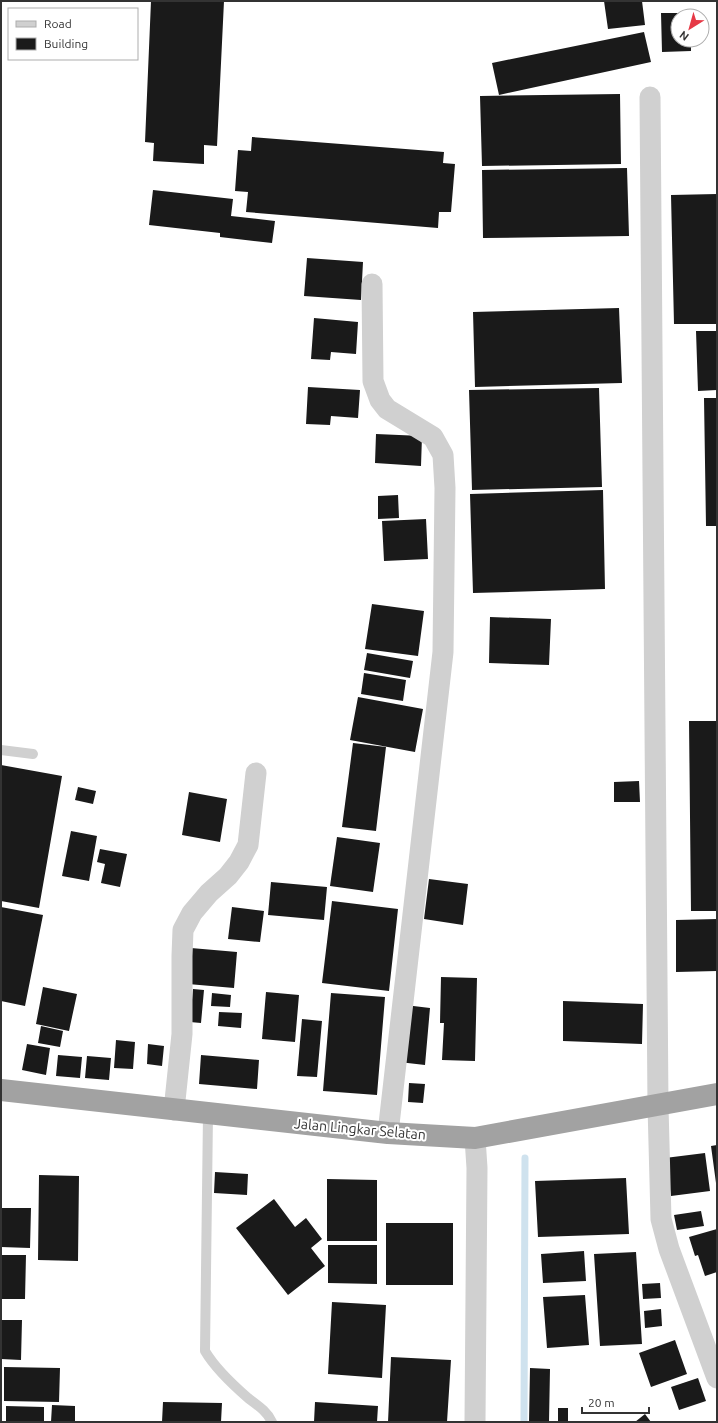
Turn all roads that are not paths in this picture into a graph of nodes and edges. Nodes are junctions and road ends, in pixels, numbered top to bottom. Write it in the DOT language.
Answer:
graph roads {
  1 [pos="650,98"];
  2 [pos="372,284"];
  3 [pos="1,750"];
  4 [pos="33,754"];
  5 [pos="256,773"];
  6 [pos="1,1090"];
  7 [pos="717,1094"];
  8 [pos="658,1106"];
  9 [pos="174,1110"];
  10 [pos="208,1114"];
  11 [pos="388,1133"];
  12 [pos="475,1138"];
  13 [pos="717,1378"];
  14 [pos="272,1422"];
  15 [pos="475,1422"];
  1 -- 8 [label="street"];
  2 -- 11 [label="street"];
  3 -- 4 [label="lane"];
  5 -- 9 [label="street"];
  6 -- 9 [label="highway, Jalan Lingkar Selatan"];
  7 -- 8 [label="highway, Jalan Lingkar Selatan"];
  8 -- 12 [label="highway, Jalan Lingkar Selatan"];
  8 -- 13 [label="street"];
  9 -- 10 [label="highway, Jalan Lingkar Selatan"];
  10 -- 11 [label="highway, Jalan Lingkar Selatan"];
  10 -- 14 [label="lane"];
  11 -- 12 [label="highway, Jalan Lingkar Selatan"];
  12 -- 15 [label="street"];
}
